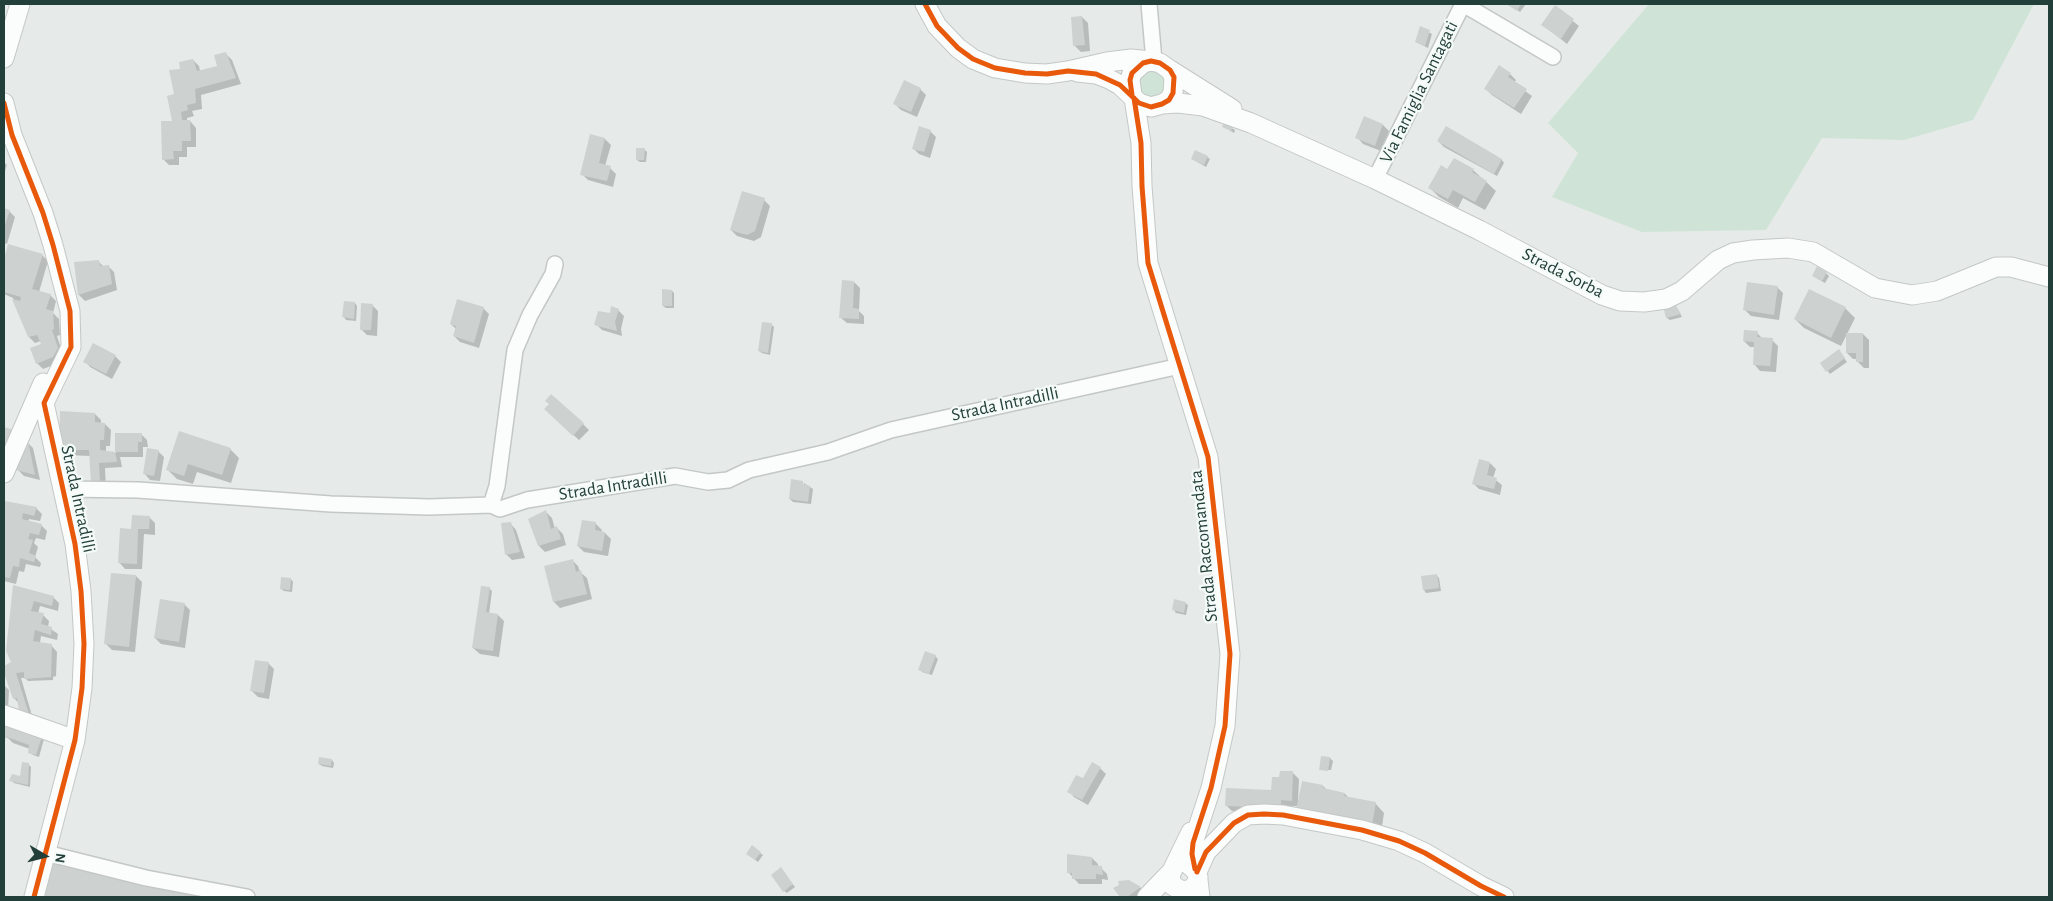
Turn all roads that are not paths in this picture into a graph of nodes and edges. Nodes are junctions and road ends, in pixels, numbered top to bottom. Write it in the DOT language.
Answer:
graph roads {
  1 [pos="20,4"];
  2 [pos="925,4"];
  3 [pos="1149,4"];
  4 [pos="1463,4"];
  5 [pos="1553,57"];
  6 [pos="4,58"];
  7 [pos="1158,64"];
  8 [pos="1068,71"];
  9 [pos="1133,96"];
  10 [pos="4,103"];
  11 [pos="1160,105"];
  12 [pos="1251,123"];
  13 [pos="1141,143"];
  14 [pos="1375,179"];
  15 [pos="555,264"];
  16 [pos="2049,277"];
  17 [pos="71,329"];
  18 [pos="1180,366"];
  19 [pos="4,473"];
  20 [pos="63,489"];
  21 [pos="492,505"];
  22 [pos="4,716"];
  23 [pos="75,740"];
  24 [pos="1207,802"];
  25 [pos="46,853"];
  26 [pos="1173,870"];
  27 [pos="1197,872"];
  28 [pos="1179,894"];
  29 [pos="34,897"];
  30 [pos="247,897"];
  31 [pos="1147,897"];
  32 [pos="1200,897"];
  33 [pos="1504,897"];
  1 -- 6 [label="street"];
  2 -- 8 [label="street"];
  3 -- 7 [label="street"];
  4 -- 5 [label="street"];
  4 -- 14 [label="street, Via Famiglia Santagati"];
  7 -- 8 [label="street"];
  7 -- 9 [label="street"];
  7 -- 11 [label="street"];
  7 -- 12 [label="street"];
  8 -- 9 [label="street"];
  9 -- 11 [label="street"];
  9 -- 13 [label="street"];
  10 -- 17 [label="street, Strada Intradilli"];
  11 -- 12 [label="street"];
  11 -- 13 [label="street"];
  12 -- 14 [label="street, Strada Sorba"];
  13 -- 18 [label="street, Strada Raccomandata"];
  14 -- 16 [label="street, Strada Sorba"];
  15 -- 21 [label="street"];
  17 -- 19 [label="street"];
  17 -- 20 [label="street, Strada Intradilli"];
  18 -- 21 [label="street, Strada Intradilli"];
  18 -- 24 [label="street, Strada Raccomandata"];
  20 -- 21 [label="street, Strada Intradilli"];
  20 -- 23 [label="street, Strada Intradilli"];
  22 -- 23 [label="street"];
  23 -- 25 [label="street, Strada Intradilli"];
  24 -- 26 [label="street"];
  24 -- 27 [label="street"];
  25 -- 29 [label="street, Strada Intradilli"];
  25 -- 30 [label="street"];
  26 -- 27 [label="street"];
  26 -- 28 [label="street"];
  26 -- 31 [label="street"];
  27 -- 28 [label="street"];
  27 -- 32 [label="street"];
  27 -- 33 [label="street"];
}
